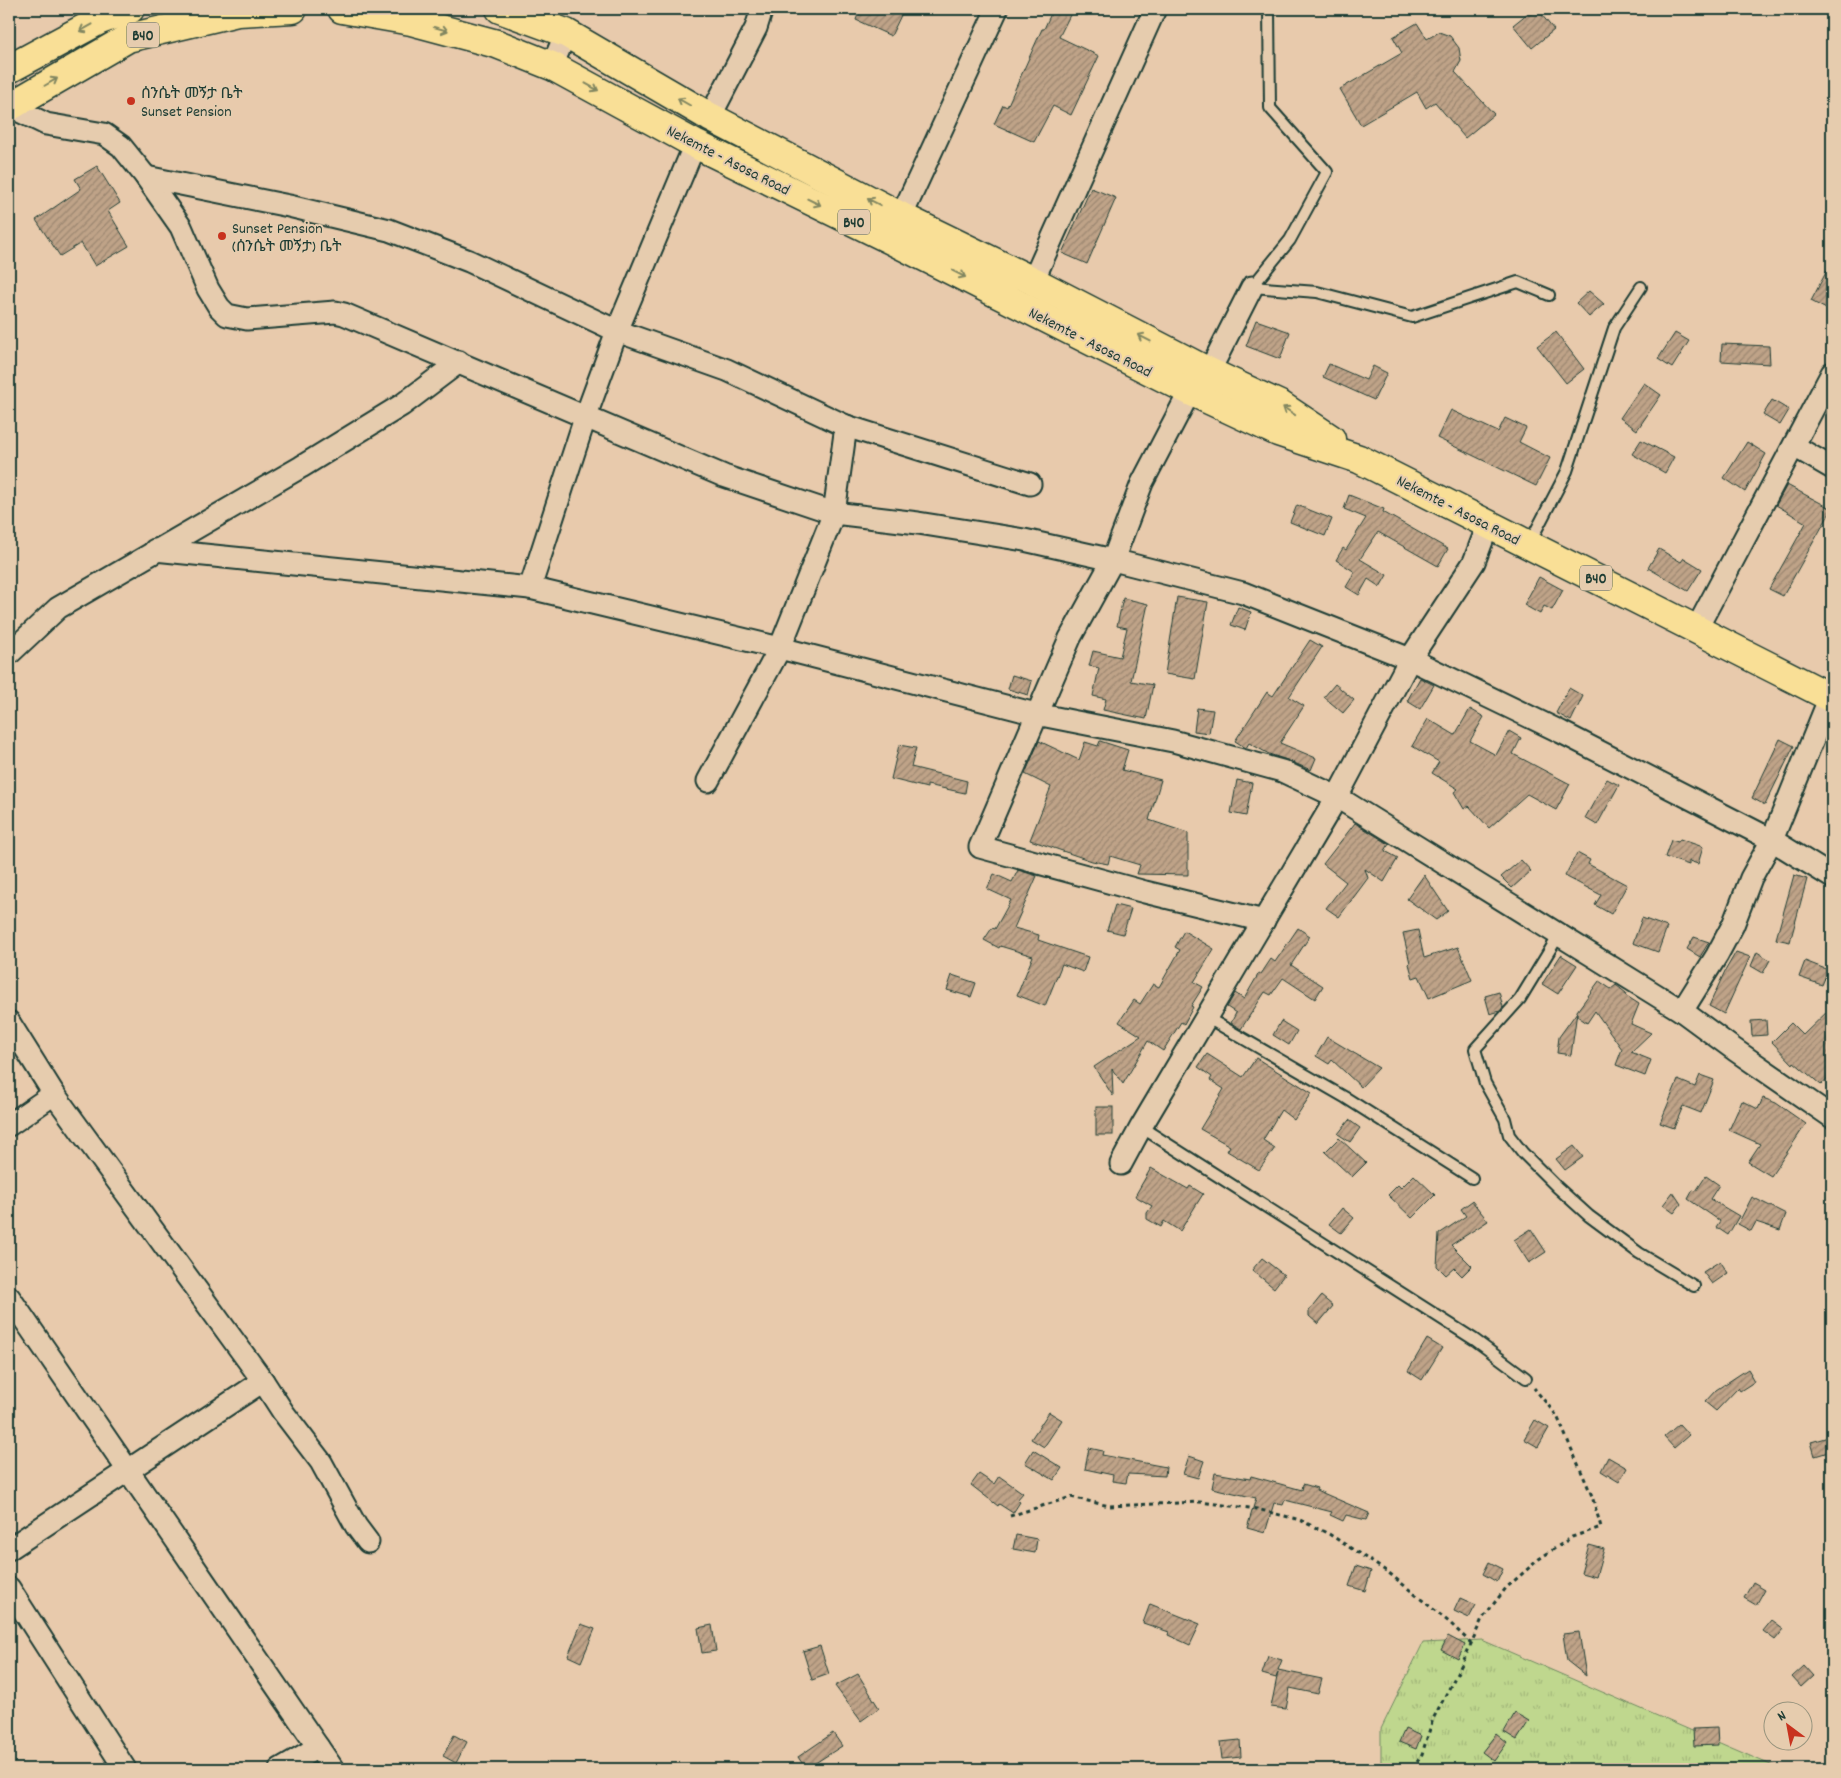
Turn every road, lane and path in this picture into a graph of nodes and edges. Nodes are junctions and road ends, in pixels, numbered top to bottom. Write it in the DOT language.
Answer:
graph roads {
  1 [pos="130,9"];
  2 [pos="293,9"];
  3 [pos="342,9"];
  4 [pos="500,9"];
  5 [pos="762,9"];
  6 [pos="997,9"];
  7 [pos="1154,9"];
  8 [pos="1269,9"];
  9 [pos="566,33"];
  10 [pos="552,66"];
  11 [pos="9,69"];
  12 [pos="9,106"];
  13 [pos="710,117"];
  14 [pos="695,144"];
  15 [pos="146,177"];
  16 [pos="896,228"];
  17 [pos="1034,281"];
  18 [pos="1252,287"];
  19 [pos="1641,287"];
  20 [pos="1549,295"];
  21 [pos="617,331"];
  22 [pos="459,362"];
  23 [pos="1832,373"];
  24 [pos="1199,381"];
  25 [pos="585,418"];
  26 [pos="846,426"];
  27 [pos="1794,446"];
  28 [pos="1832,468"];
  29 [pos="1030,484"];
  30 [pos="834,513"];
  31 [pos="1488,525"];
  32 [pos="1528,545"];
  33 [pos="154,550"];
  34 [pos="1113,560"];
  35 [pos="530,588"];
  36 [pos="1697,628"];
  37 [pos="780,648"];
  38 [pos="9,654"];
  39 [pos="1410,659"];
  40 [pos="1831,698"];
  41 [pos="1036,714"];
  42 [pos="708,781"];
  43 [pos="1337,798"];
  44 [pos="1772,840"];
  45 [pos="1832,877"];
  46 [pos="1264,921"];
  47 [pos="1559,935"];
  48 [pos="1682,1011"];
  49 [pos="1206,1017"];
  50 [pos="9,1022"];
  51 [pos="54,1094"];
  52 [pos="1832,1117"];
  53 [pos="9,1125"];
  54 [pos="1141,1127"];
  55 [pos="1120,1164"];
  56 [pos="1472,1178"];
  57 [pos="1694,1286"];
  58 [pos="9,1297"];
  59 [pos="1526,1378"];
  60 [pos="263,1381"];
  61 [pos="127,1471"];
  62 [pos="1010,1516"];
  63 [pos="368,1542"];
  64 [pos="9,1549"];
  65 [pos="9,1588"];
  66 [pos="1471,1643"];
  67 [pos="318,1747"];
  68 [pos="125,1769"];
  69 [pos="280,1769"];
  70 [pos="333,1769"];
  71 [pos="1413,1769"];
  1 -- 11 [label="highway, B40, one-way"];
  12 -- 2 [label="highway, B40, one-way"];
  3 -- 10 [label="highway, Nekemte - Asosa Road / B40, one-way"];
  4 -- 9 [label="highway, B40"];
  5 -- 13 [label="street"];
  6 -- 16 [label="street"];
  7 -- 17 [label="street"];
  8 -- 18 [label="lane"];
  9 -- 10 [label="street"];
  13 -- 9 [label="highway, B40, one-way"];
  10 -- 14 [label="highway, Nekemte - Asosa Road / B40, one-way"];
  12 -- 15 [label="street"];
  16 -- 13 [label="highway, B40, one-way"];
  14 -- 16 [label="highway, Nekemte - Asosa Road / B40, one-way"];
  14 -- 21 [label="street"];
  15 -- 21 [label="street"];
  15 -- 22 [label="street"];
  16 -- 17 [label="highway, B40"];
  16 -- 24 [label="highway, Nekemte - Asosa Road / B40, one-way"];
  24 -- 17 [label="highway, B40, one-way"];
  18 -- 20 [label="lane"];
  18 -- 24 [label="street"];
  19 -- 32 [label="lane"];
  21 -- 25 [label="street"];
  21 -- 26 [label="street"];
  22 -- 25 [label="street"];
  22 -- 33 [label="street"];
  23 -- 27 [label="street"];
  24 -- 31 [label="highway, Nekemte - Asosa Road / B40"];
  24 -- 34 [label="street"];
  25 -- 30 [label="street"];
  25 -- 35 [label="street"];
  26 -- 29 [label="street"];
  26 -- 30 [label="street"];
  27 -- 28 [label="street"];
  27 -- 36 [label="street"];
  30 -- 34 [label="street"];
  30 -- 37 [label="street"];
  31 -- 32 [label="highway, Nekemte - Asosa Road / B40"];
  31 -- 39 [label="street"];
  32 -- 36 [label="highway, Nekemte - Asosa Road / B40"];
  33 -- 35 [label="street"];
  33 -- 38 [label="street"];
  34 -- 39 [label="street"];
  34 -- 41 [label="street"];
  35 -- 37 [label="street"];
  36 -- 40 [label="highway, Nekemte - Asosa Road / B40"];
  37 -- 41 [label="street"];
  37 -- 42 [label="street"];
  39 -- 43 [label="street"];
  39 -- 44 [label="street"];
  40 -- 44 [label="street"];
  41 -- 43 [label="street"];
  41 -- 46 [label="street"];
  43 -- 46 [label="street"];
  43 -- 47 [label="street"];
  44 -- 45 [label="street"];
  44 -- 48 [label="street"];
  46 -- 49 [label="street"];
  47 -- 48 [label="street"];
  47 -- 57 [label="lane"];
  48 -- 52 [label="street"];
  49 -- 54 [label="street"];
  49 -- 56 [label="lane"];
  50 -- 51 [label="street"];
  51 -- 53 [label="street"];
  51 -- 60 [label="street"];
  54 -- 55 [label="street"];
  54 -- 59 [label="lane"];
  58 -- 61 [label="street"];
  59 -- 66 [label="path"];
  60 -- 61 [label="street"];
  60 -- 63 [label="street"];
  61 -- 64 [label="street"];
  61 -- 67 [label="street"];
  62 -- 66 [label="path"];
  65 -- 68 [label="street"];
  66 -- 71 [label="path"];
  67 -- 69 [label="street"];
  67 -- 70 [label="street"];
}
